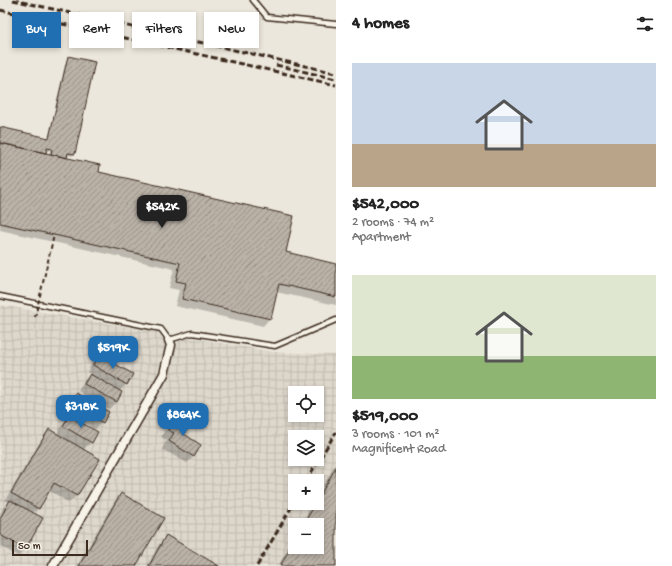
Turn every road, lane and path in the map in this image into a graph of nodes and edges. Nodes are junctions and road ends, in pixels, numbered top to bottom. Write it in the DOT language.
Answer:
graph roads {
  1 [pos="253,0"];
  2 [pos="336,24"];
  3 [pos="54,235"];
  4 [pos="0,296"];
  5 [pos="35,316"];
  6 [pos="336,320"];
  7 [pos="169,340"];
  8 [pos="53,566"];
  1 -- 2 [label="lane"];
  3 -- 5 [label="path, bridge"];
  4 -- 7 [label="lane"];
  6 -- 7 [label="lane"];
  7 -- 8 [label="street"];
}
